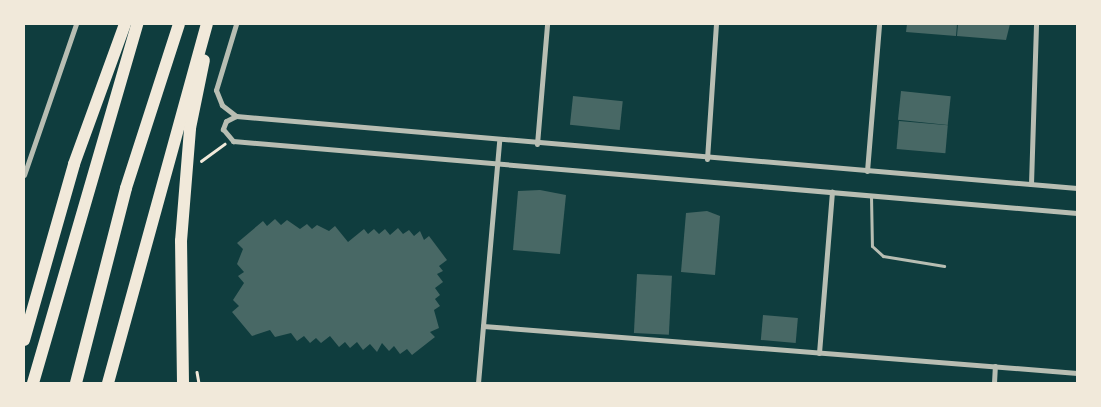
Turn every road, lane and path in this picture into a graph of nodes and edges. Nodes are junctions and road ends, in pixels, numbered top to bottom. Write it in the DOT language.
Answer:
graph roads {
  1 [pos="76,24"];
  2 [pos="125,24"];
  3 [pos="137,24"];
  4 [pos="179,24"];
  5 [pos="209,24"];
  6 [pos="236,24"];
  7 [pos="547,24"];
  8 [pos="716,24"];
  9 [pos="879,24"];
  10 [pos="1036,24"];
  11 [pos="236,116"];
  12 [pos="233,141"];
  13 [pos="499,141"];
  14 [pos="537,144"];
  15 [pos="707,159"];
  16 [pos="197,165"];
  17 [pos="497,165"];
  18 [pos="867,171"];
  19 [pos="24,175"];
  20 [pos="1031,184"];
  21 [pos="1077,188"];
  22 [pos="832,192"];
  23 [pos="871,196"];
  24 [pos="1077,213"];
  25 [pos="944,266"];
  26 [pos="483,326"];
  27 [pos="24,340"];
  28 [pos="819,353"];
  29 [pos="196,364"];
  30 [pos="995,366"];
  31 [pos="1077,373"];
  32 [pos="33,383"];
  33 [pos="76,383"];
  34 [pos="108,383"];
  35 [pos="184,383"];
  36 [pos="199,383"];
  37 [pos="478,383"];
  38 [pos="994,383"];
  1 -- 19 [label="street"];
  2 -- 27 [label="highway"];
  3 -- 32 [label="highway"];
  4 -- 33 [label="highway"];
  5 -- 34 [label="highway"];
  5 -- 35 [label="highway"];
  6 -- 11 [label="street"];
  7 -- 14 [label="street"];
  8 -- 15 [label="street"];
  9 -- 18 [label="street"];
  10 -- 20 [label="street"];
  11 -- 12 [label="street"];
  11 -- 13 [label="street"];
  12 -- 16 [label="path"];
  12 -- 17 [label="street"];
  13 -- 14 [label="street"];
  13 -- 17 [label="street"];
  14 -- 15 [label="street"];
  15 -- 18 [label="street"];
  17 -- 22 [label="street"];
  17 -- 26 [label="street"];
  18 -- 20 [label="street"];
  20 -- 21 [label="street"];
  22 -- 23 [label="street"];
  22 -- 28 [label="street"];
  23 -- 24 [label="street"];
  23 -- 25 [label="lane"];
  26 -- 28 [label="street"];
  26 -- 37 [label="street"];
  28 -- 30 [label="street"];
  29 -- 36 [label="path"];
  30 -- 31 [label="street"];
  30 -- 38 [label="street"];
}
